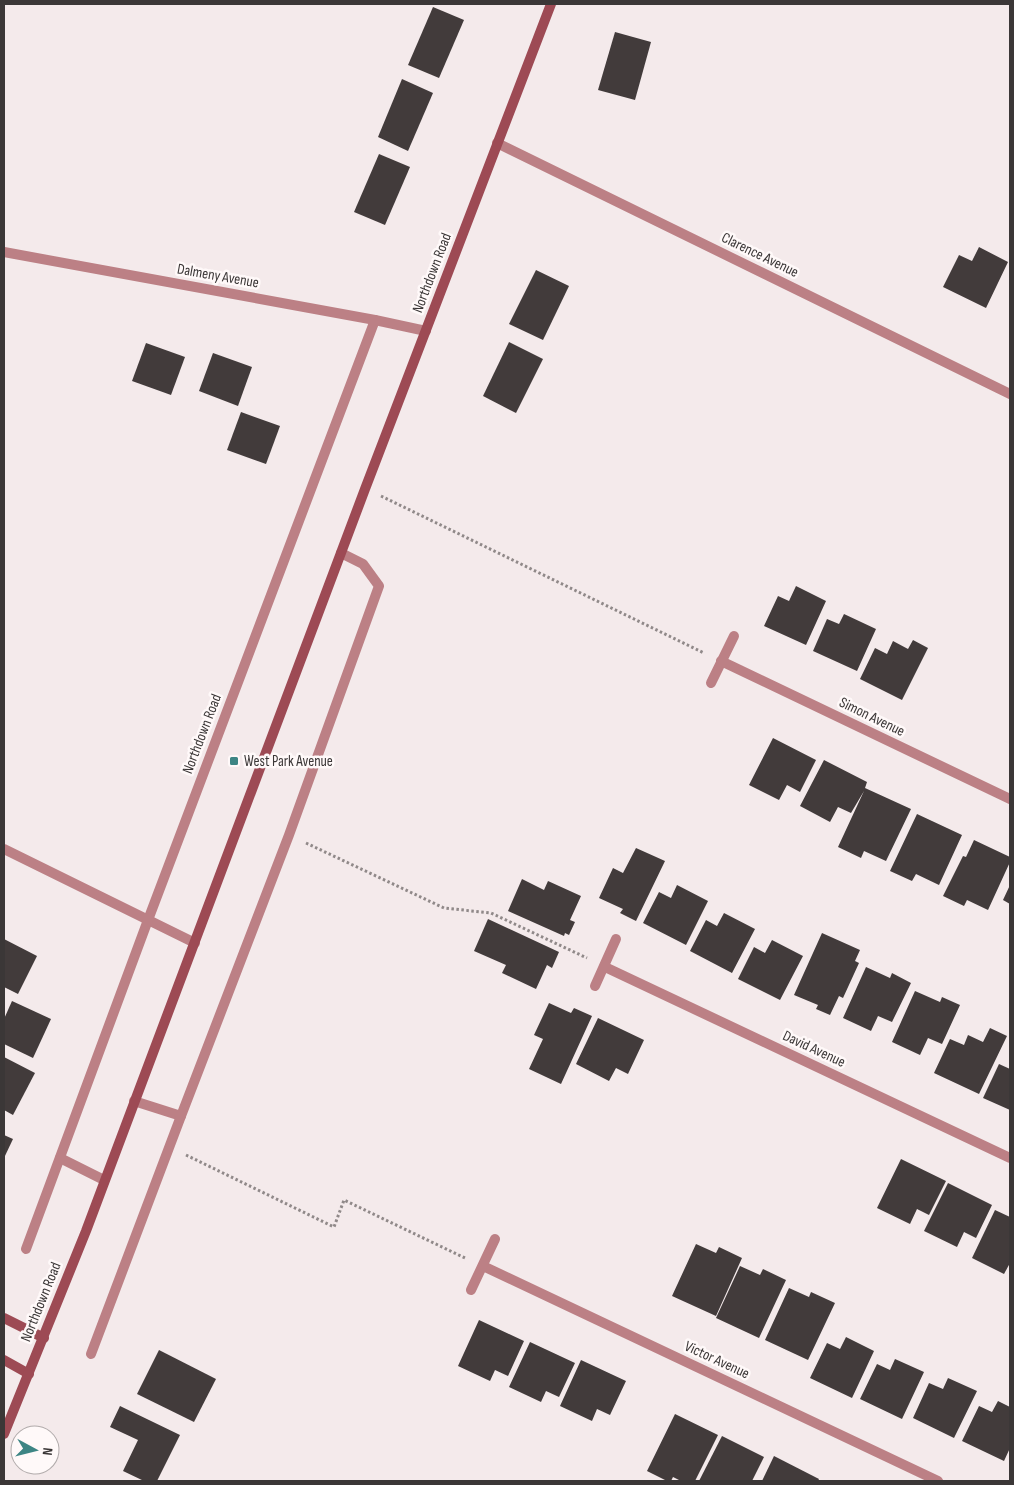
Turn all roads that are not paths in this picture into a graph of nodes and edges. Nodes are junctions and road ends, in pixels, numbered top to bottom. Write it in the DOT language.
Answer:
graph roads {
  1 [pos="551,4"];
  2 [pos="497,143"];
  3 [pos="4,252"];
  4 [pos="375,320"];
  5 [pos="426,332"];
  6 [pos="1010,394"];
  7 [pos="341,553"];
  8 [pos="734,636"];
  9 [pos="721,661"];
  10 [pos="711,683"];
  11 [pos="1010,799"];
  12 [pos="4,849"];
  13 [pos="148,920"];
  14 [pos="616,939"];
  15 [pos="195,943"];
  16 [pos="605,967"];
  17 [pos="595,986"];
  18 [pos="134,1101"];
  19 [pos="181,1116"];
  20 [pos="60,1158"];
  21 [pos="1010,1158"];
  22 [pos="104,1180"];
  23 [pos="495,1239"];
  24 [pos="26,1249"];
  25 [pos="483,1266"];
  26 [pos="471,1290"];
  27 [pos="4,1318"];
  28 [pos="44,1338"];
  29 [pos="91,1354"];
  30 [pos="4,1360"];
  31 [pos="29,1374"];
  32 [pos="4,1434"];
  33 [pos="938,1481"];
  1 -- 2 [label="main road, Northdown Road"];
  2 -- 5 [label="main road, Northdown Road"];
  2 -- 6 [label="street, Clarence Avenue"];
  3 -- 4 [label="street, Dalmeny Avenue"];
  4 -- 5 [label="street, Dalmeny Avenue"];
  4 -- 13 [label="street, Northdown Road"];
  5 -- 7 [label="main road, Northdown Road"];
  7 -- 15 [label="main road, Northdown Road"];
  7 -- 19 [label="street"];
  8 -- 9 [label="street"];
  9 -- 10 [label="street"];
  9 -- 11 [label="street, Simon Avenue"];
  12 -- 13 [label="street"];
  13 -- 15 [label="street"];
  13 -- 20 [label="street, Northdown Road"];
  14 -- 16 [label="street"];
  15 -- 18 [label="main road, Northdown Road"];
  16 -- 17 [label="street"];
  16 -- 21 [label="street, David Avenue"];
  18 -- 19 [label="street"];
  18 -- 22 [label="main road, Northdown Road"];
  19 -- 29 [label="street"];
  20 -- 22 [label="street"];
  20 -- 24 [label="street, Northdown Road"];
  22 -- 28 [label="main road, Northdown Road"];
  23 -- 25 [label="street"];
  25 -- 26 [label="street"];
  25 -- 33 [label="street, Victor Avenue"];
  27 -- 28 [label="main road"];
  28 -- 31 [label="main road, Northdown Road"];
  30 -- 31 [label="main road"];
  31 -- 32 [label="main road, Northdown Road"];
}
